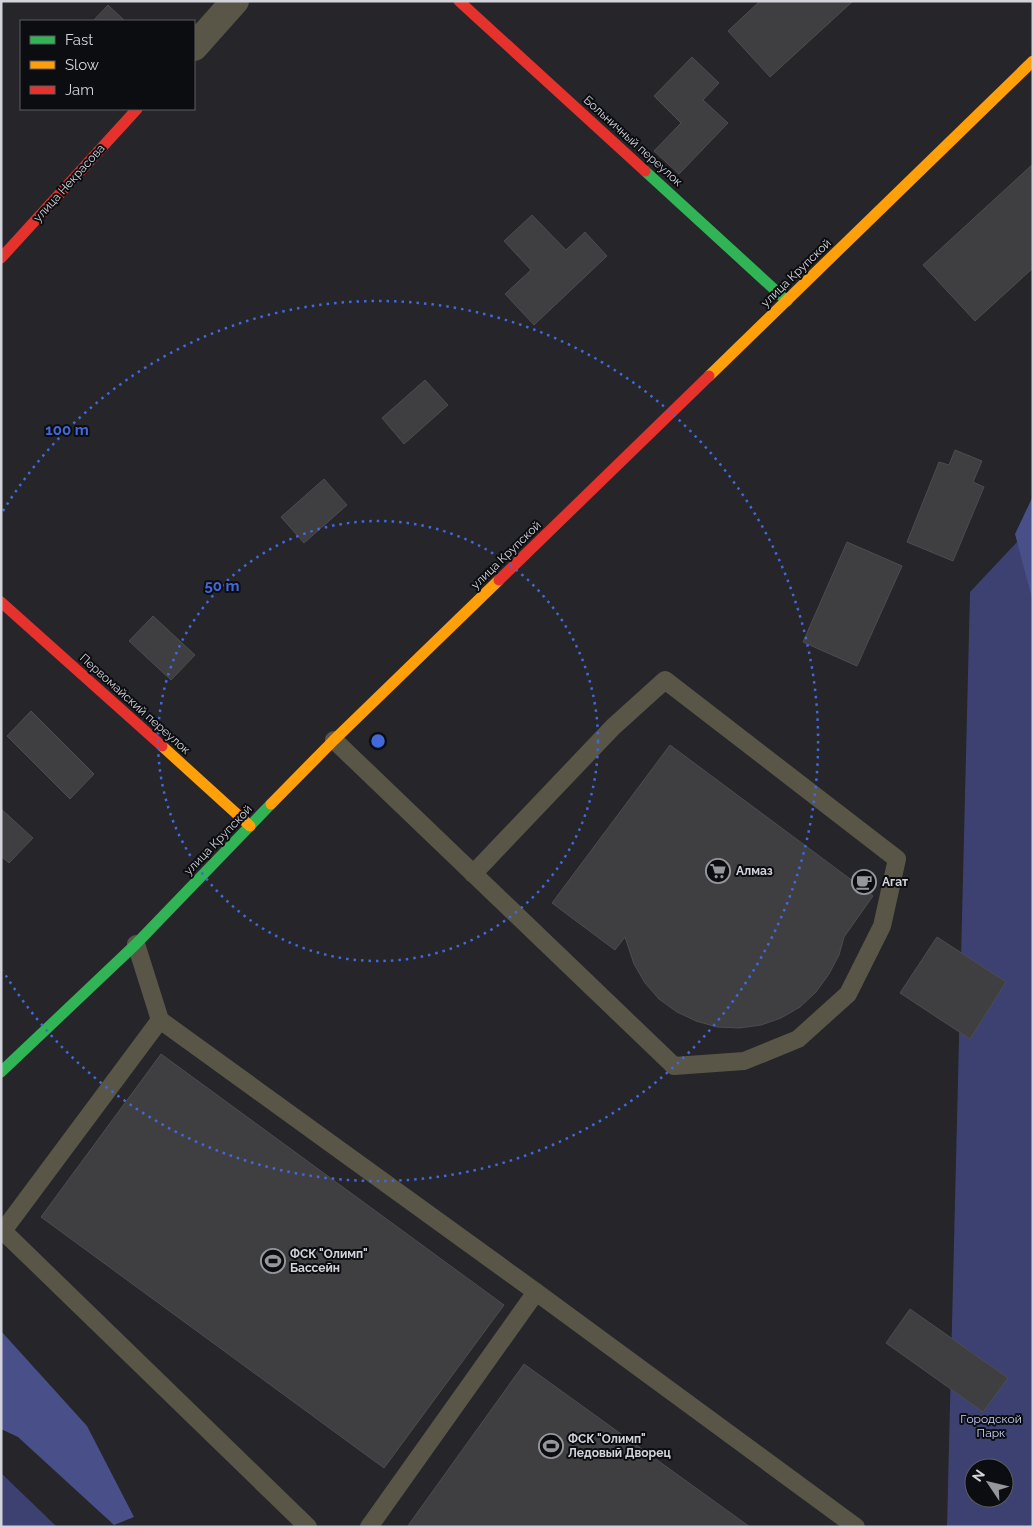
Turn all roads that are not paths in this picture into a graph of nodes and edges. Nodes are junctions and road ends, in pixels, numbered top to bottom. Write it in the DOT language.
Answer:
graph roads {
  1 [pos="235,1"];
  2 [pos="459,1"];
  3 [pos="195,46"];
  4 [pos="1033,61"];
  5 [pos="136,110"];
  6 [pos="1,258"];
  7 [pos="787,301"];
  8 [pos="1,602"];
  9 [pos="334,740"];
  10 [pos="250,826"];
  11 [pos="473,874"];
  12 [pos="136,944"];
  13 [pos="160,1020"];
  14 [pos="1,1072"];
  15 [pos="536,1292"];
  16 [pos="308,1527"];
  17 [pos="369,1527"];
  18 [pos="856,1527"];
  1 -- 3 [label="street"];
  2 -- 7 [label="street, Больничный переулок"];
  4 -- 7 [label="street, улица Крупской"];
  5 -- 6 [label="street, улица Некрасова"];
  7 -- 9 [label="street, улица Крупской"];
  8 -- 10 [label="street, Первомайский переулок"];
  9 -- 10 [label="street, улица Крупской"];
  9 -- 11 [label="lane"];
  10 -- 12 [label="street, улица Крупской"];
  11 -- 11 [label="lane"];
  12 -- 13 [label="lane"];
  12 -- 14 [label="street, улица Крупской"];
  13 -- 15 [label="lane"];
  13 -- 16 [label="lane"];
  15 -- 17 [label="lane"];
  15 -- 18 [label="lane"];
}
